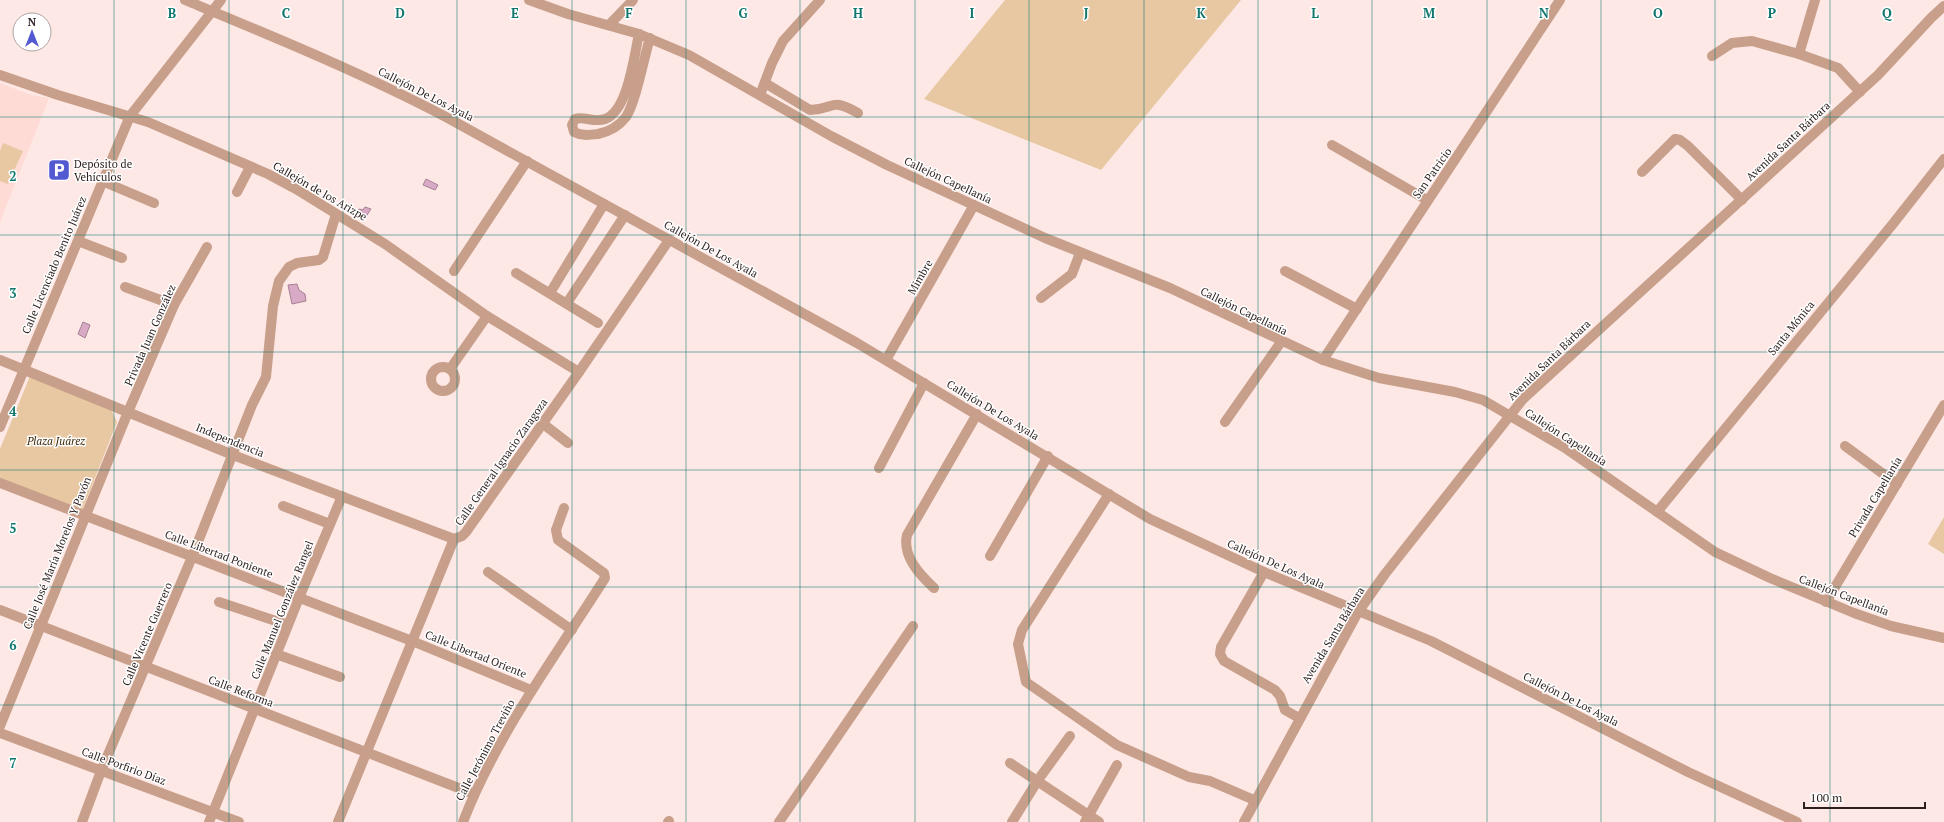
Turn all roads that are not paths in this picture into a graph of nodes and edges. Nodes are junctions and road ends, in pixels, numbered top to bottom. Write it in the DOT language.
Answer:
graph roads {
  1 [pos="185,0"];
  2 [pos="221,0"];
  3 [pos="529,0"];
  4 [pos="633,0"];
  5 [pos="820,0"];
  6 [pos="1560,0"];
  7 [pos="1815,0"];
  8 [pos="1944,6"];
  9 [pos="212,11"];
  10 [pos="609,25"];
  11 [pos="639,34"];
  12 [pos="650,38"];
  13 [pos="1799,54"];
  14 [pos="1712,56"];
  15 [pos="637,66"];
  16 [pos="0,75"];
  17 [pos="765,82"];
  18 [pos="1860,92"];
  19 [pos="760,95"];
  20 [pos="858,113"];
  21 [pos="130,116"];
  22 [pos="1332,145"];
  23 [pos="1944,159"];
  24 [pos="527,161"];
  25 [pos="250,167"];
  26 [pos="1642,172"];
  27 [pos="102,181"];
  28 [pos="237,192"];
  29 [pos="1427,200"];
  30 [pos="1742,200"];
  31 [pos="154,203"];
  32 [pos="604,204"];
  33 [pos="974,205"];
  34 [pos="336,214"];
  35 [pos="626,215"];
  36 [pos="668,240"];
  37 [pos="78,241"];
  38 [pos="207,247"];
  39 [pos="1080,253"];
  40 [pos="122,258"];
  41 [pos="454,270"];
  42 [pos="1285,271"];
  43 [pos="516,273"];
  44 [pos="125,287"];
  45 [pos="550,293"];
  46 [pos="1041,298"];
  47 [pos="566,303"];
  48 [pos="174,305"];
  49 [pos="1357,308"];
  50 [pos="487,316"];
  51 [pos="598,323"];
  52 [pos="1281,342"];
  53 [pos="0,360"];
  54 [pos="886,360"];
  55 [pos="1323,360"];
  56 [pos="24,369"];
  57 [pos="450,369"];
  58 [pos="579,372"];
  59 [pos="924,383"];
  60 [pos="1944,405"];
  61 [pos="128,412"];
  62 [pos="977,414"];
  63 [pos="1510,415"];
  64 [pos="1225,422"];
  65 [pos="542,423"];
  66 [pos="0,427"];
  67 [pos="568,443"];
  68 [pos="1846,446"];
  69 [pos="233,454"];
  70 [pos="1048,456"];
  71 [pos="879,468"];
  72 [pos="0,484"];
  73 [pos="1897,484"];
  74 [pos="1109,494"];
  75 [pos="342,496"];
  76 [pos="283,506"];
  77 [pos="564,508"];
  78 [pos="1657,512"];
  79 [pos="86,516"];
  80 [pos="330,524"];
  81 [pos="454,539"];
  82 [pos="990,556"];
  83 [pos="192,557"];
  84 [pos="488,572"];
  85 [pos="1264,572"];
  86 [pos="934,588"];
  87 [pos="299,598"];
  88 [pos="220,602"];
  89 [pos="1826,602"];
  90 [pos="0,610"];
  91 [pos="1358,612"];
  92 [pos="288,625"];
  93 [pos="41,626"];
  94 [pos="913,626"];
  95 [pos="572,630"];
  96 [pos="1944,638"];
  97 [pos="412,641"];
  98 [pos="276,654"];
  99 [pos="146,666"];
  100 [pos="340,677"];
  101 [pos="531,690"];
  102 [pos="255,709"];
  103 [pos="1299,718"];
  104 [pos="0,726"];
  105 [pos="0,733"];
  106 [pos="1070,736"];
  107 [pos="367,752"];
  108 [pos="1010,762"];
  109 [pos="1117,765"];
  110 [pos="101,770"];
  111 [pos="1038,780"];
  112 [pos="474,794"];
  113 [pos="1254,800"];
  114 [pos="211,817"];
  115 [pos="1087,819"];
  116 [pos="82,822"];
  117 [pos="239,822"];
  118 [pos="338,822"];
  119 [pos="463,822"];
  120 [pos="779,822"];
  121 [pos="1012,822"];
  122 [pos="1099,822"];
  123 [pos="1244,822"];
  124 [pos="1797,822"];
  1 -- 9 [label="street, Callejón De Los Ayala"];
  2 -- 9 [label="street, Calle Licenciado Benito Juárez"];
  3 -- 10 [label="street, Callejón Capellanía"];
  4 -- 10 [label="street"];
  5 -- 17 [label="street"];
  6 -- 29 [label="street, San Patricio"];
  7 -- 13 [label="street"];
  8 -- 18 [label="street, Avenida Santa Bárbara"];
  9 -- 21 [label="street, Calle Licenciado Benito Juárez"];
  9 -- 24 [label="street, Callejón De Los Ayala"];
  10 -- 11 [label="street, Callejón Capellanía"];
  11 -- 12 [label="street, Callejón Capellanía"];
  11 -- 15 [label="street"];
  12 -- 15 [label="street"];
  12 -- 19 [label="street, Callejón Capellanía"];
  13 -- 14 [label="street"];
  13 -- 18 [label="street"];
  15 -- 15 [label="street"];
  16 -- 21 [label="street, Callejón de los Arizpe"];
  17 -- 19 [label="street"];
  17 -- 20 [label="street"];
  18 -- 30 [label="street, Avenida Santa Bárbara"];
  19 -- 33 [label="street, Callejón Capellanía"];
  21 -- 25 [label="street, Callejón de los Arizpe"];
  21 -- 27 [label="street, Calle Licenciado Benito Juárez"];
  22 -- 29 [label="street"];
  23 -- 78 [label="street, Santa Mónica"];
  24 -- 32 [label="street, Callejón De Los Ayala"];
  24 -- 41 [label="street"];
  25 -- 28 [label="street"];
  25 -- 34 [label="street, Callejón de los Arizpe"];
  26 -- 30 [label="street"];
  27 -- 31 [label="street"];
  27 -- 37 [label="street, Calle Licenciado Benito Juárez"];
  29 -- 49 [label="street, San Patricio"];
  30 -- 63 [label="street, Avenida Santa Bárbara"];
  32 -- 35 [label="street, Callejón De Los Ayala"];
  32 -- 45 [label="street"];
  33 -- 39 [label="street, Callejón Capellanía"];
  33 -- 54 [label="street, Mimbre"];
  34 -- 50 [label="street, Callejón de los Arizpe"];
  34 -- 69 [label="street, Calle Vicente Guerrero"];
  35 -- 36 [label="street, Callejón De Los Ayala"];
  35 -- 47 [label="street"];
  36 -- 54 [label="street, Callejón De Los Ayala"];
  36 -- 58 [label="street, Calle General Ignacio Zaragoza"];
  37 -- 40 [label="street"];
  37 -- 56 [label="street, Calle Licenciado Benito Juárez"];
  38 -- 48 [label="street, Privada Juan González"];
  39 -- 46 [label="street"];
  39 -- 52 [label="street, Callejón Capellanía"];
  42 -- 49 [label="street"];
  43 -- 45 [label="street"];
  44 -- 48 [label="street"];
  45 -- 47 [label="street"];
  47 -- 51 [label="street"];
  48 -- 61 [label="street, Privada Juan González"];
  49 -- 55 [label="street, San Patricio"];
  50 -- 57 [label="street"];
  50 -- 58 [label="street, Callejón de los Arizpe"];
  52 -- 55 [label="street, Callejón Capellanía"];
  52 -- 64 [label="street"];
  53 -- 56 [label="street, Independencia"];
  54 -- 59 [label="street, Callejón De Los Ayala"];
  55 -- 63 [label="street, Callejón Capellanía"];
  56 -- 61 [label="street, Independencia"];
  56 -- 66 [label="street, Calle Licenciado Benito Juárez"];
  58 -- 65 [label="street, Calle General Ignacio Zaragoza"];
  59 -- 62 [label="street, Callejón De Los Ayala"];
  59 -- 71 [label="street"];
  60 -- 73 [label="street, Privada Capellanía"];
  61 -- 69 [label="street, Independencia"];
  61 -- 79 [label="street, Calle José María Morelos Y Pavón"];
  62 -- 70 [label="street, Callejón De Los Ayala"];
  62 -- 86 [label="street"];
  63 -- 78 [label="street, Callejón Capellanía"];
  63 -- 91 [label="street, Avenida Santa Bárbara"];
  65 -- 67 [label="street"];
  65 -- 81 [label="street, Calle General Ignacio Zaragoza"];
  68 -- 73 [label="street"];
  69 -- 75 [label="street, Independencia"];
  69 -- 83 [label="street, Calle Vicente Guerrero"];
  70 -- 74 [label="street, Callejón De Los Ayala"];
  70 -- 82 [label="street"];
  72 -- 79 [label="street, Calle Libertad Poniente"];
  73 -- 89 [label="street, Privada Capellanía"];
  74 -- 85 [label="street, Callejón De Los Ayala"];
  74 -- 113 [label="street"];
  75 -- 80 [label="street, Calle Manuel González Rangel"];
  75 -- 81 [label="street, Independencia"];
  76 -- 80 [label="street"];
  77 -- 95 [label="street, Calle Jerónimo Treviño"];
  78 -- 89 [label="street, Callejón Capellanía"];
  79 -- 83 [label="street, Calle Libertad Poniente"];
  79 -- 93 [label="street, Calle José María Morelos Y Pavón"];
  80 -- 87 [label="street, Calle Manuel González Rangel"];
  81 -- 97 [label="street, Calle General Ignacio Zaragoza"];
  83 -- 87 [label="street, Calle Libertad Poniente"];
  83 -- 99 [label="street, Calle Vicente Guerrero"];
  84 -- 95 [label="street"];
  85 -- 91 [label="street, Callejón De Los Ayala"];
  85 -- 103 [label="street"];
  87 -- 92 [label="street, Calle Manuel González Rangel"];
  87 -- 97 [label="street, Calle Libertad Poniente"];
  88 -- 92 [label="street"];
  89 -- 96 [label="street, Callejón Capellanía"];
  90 -- 93 [label="street, Calle Reforma"];
  91 -- 103 [label="street, Avenida Santa Bárbara"];
  91 -- 124 [label="street, Callejón De Los Ayala"];
  92 -- 98 [label="street, Calle Manuel González Rangel"];
  93 -- 99 [label="street, Calle Reforma"];
  93 -- 104 [label="street, Calle José María Morelos Y Pavón"];
  94 -- 120 [label="street"];
  95 -- 101 [label="street, Calle Jerónimo Treviño"];
  97 -- 101 [label="street, Calle Libertad Oriente"];
  97 -- 107 [label="street, Calle General Ignacio Zaragoza"];
  98 -- 100 [label="street"];
  98 -- 102 [label="street, Calle Manuel González Rangel"];
  99 -- 102 [label="street, Calle Reforma"];
  99 -- 110 [label="street, Calle Vicente Guerrero"];
  101 -- 112 [label="street, Calle Jerónimo Treviño"];
  102 -- 107 [label="street, Calle Reforma"];
  102 -- 114 [label="street, Calle Manuel González Rangel"];
  103 -- 113 [label="street, Avenida Santa Bárbara"];
  105 -- 110 [label="street, Calle Porfirio Díaz"];
  106 -- 111 [label="street"];
  107 -- 112 [label="street, Calle Reforma"];
  107 -- 118 [label="street, Calle General Ignacio Zaragoza"];
  108 -- 111 [label="street"];
  109 -- 115 [label="street"];
  110 -- 114 [label="street, Calle Porfirio Díaz"];
  110 -- 116 [label="street, Calle Vicente Guerrero"];
  111 -- 115 [label="street"];
  111 -- 121 [label="street"];
  112 -- 119 [label="street, Calle Jerónimo Treviño"];
  113 -- 123 [label="street, Avenida Santa Bárbara"];
  114 -- 117 [label="street, Calle Porfirio Díaz"];
  115 -- 122 [label="street"];
}
